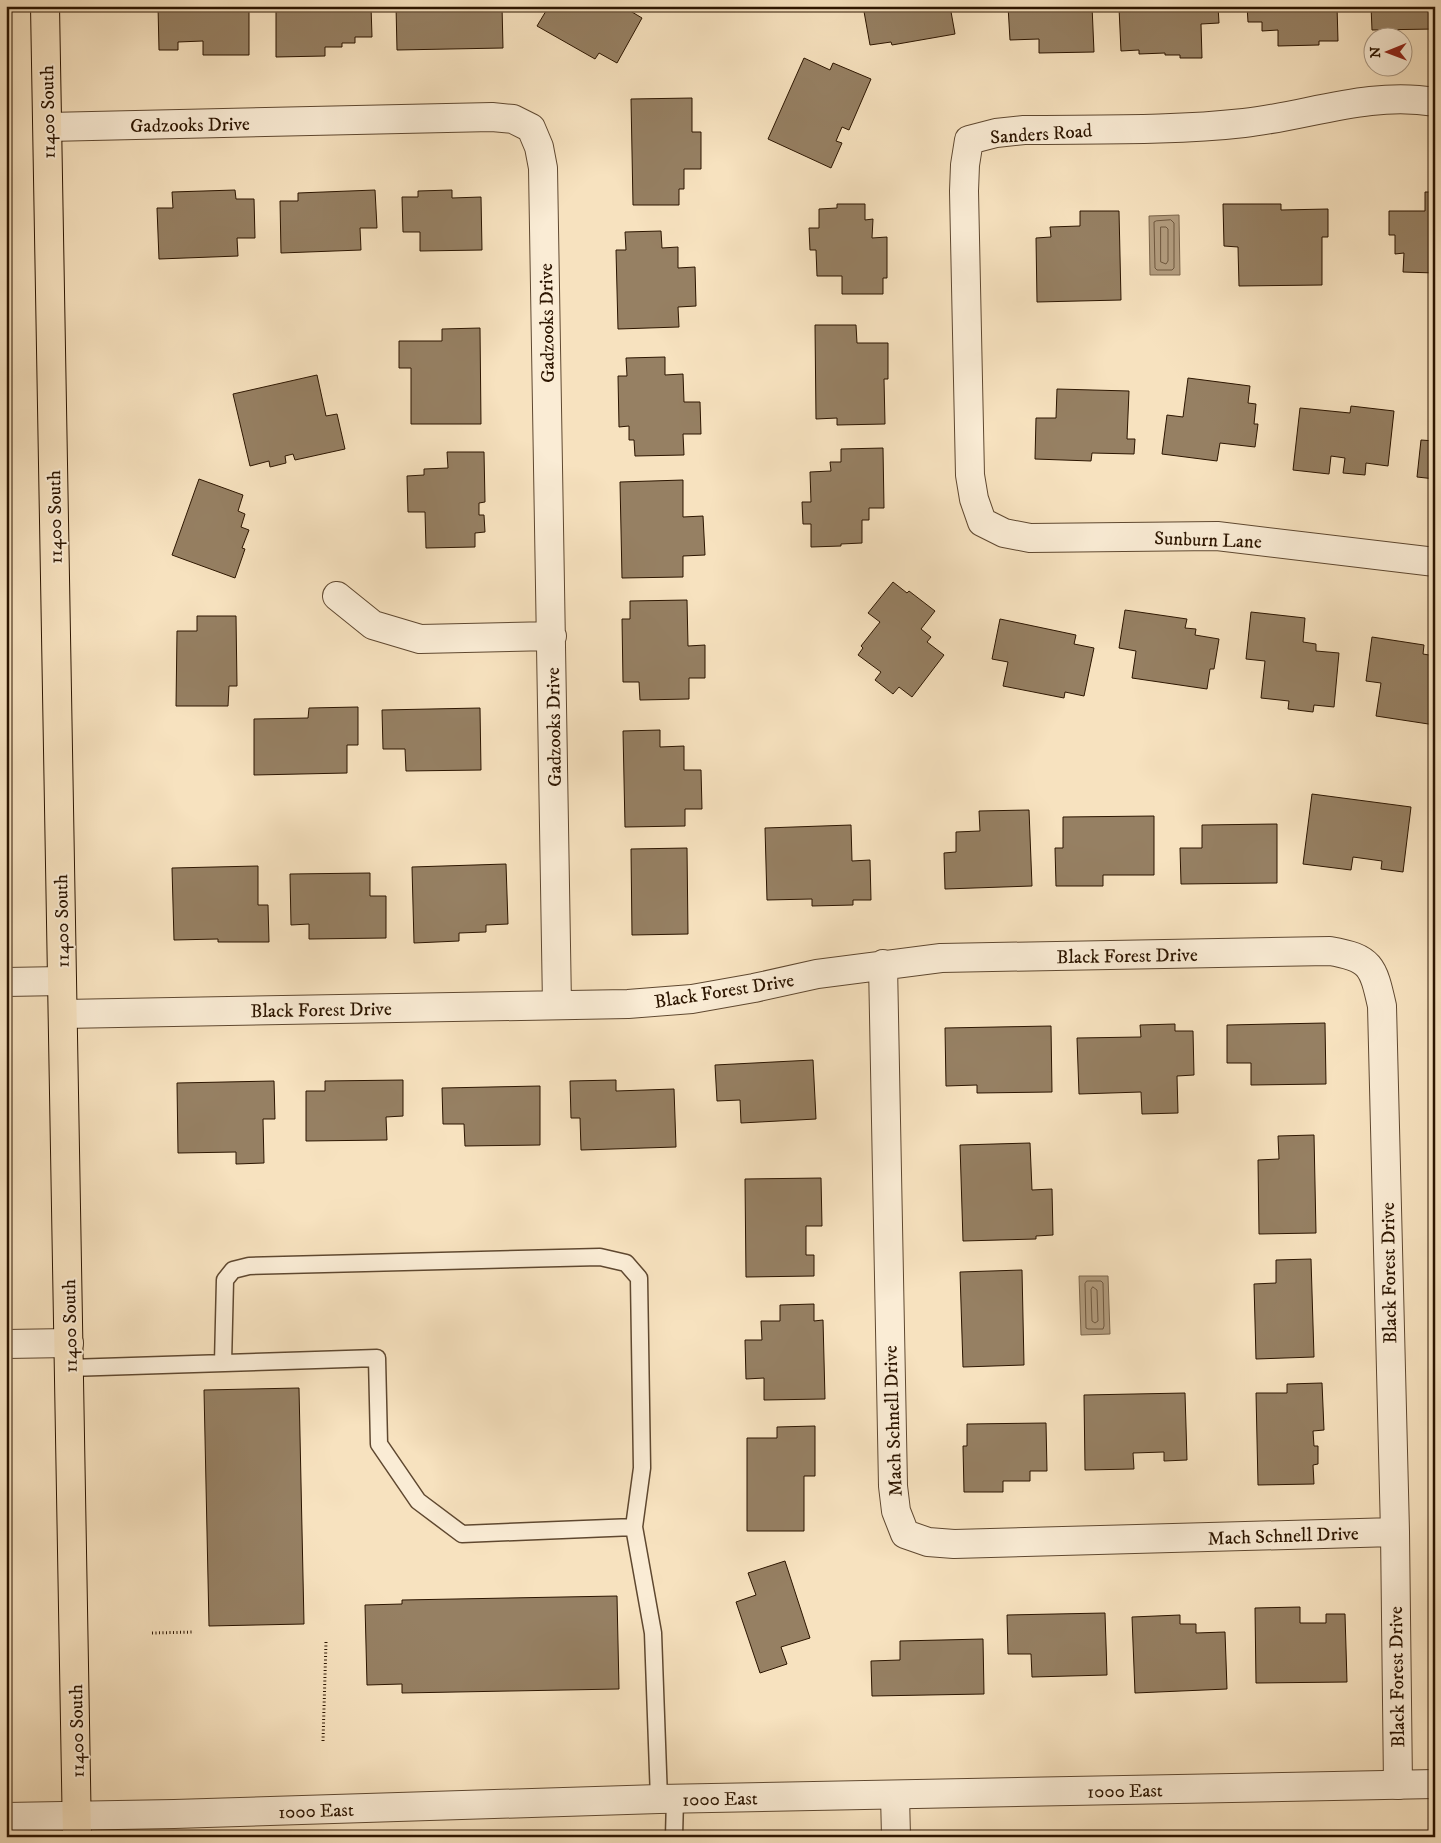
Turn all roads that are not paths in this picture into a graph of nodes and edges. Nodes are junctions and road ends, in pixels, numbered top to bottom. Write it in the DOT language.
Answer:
graph roads {
  1 [pos="45,6"];
  2 [pos="1435,102"];
  3 [pos="48,127"];
  4 [pos="982,522"];
  5 [pos="1435,562"];
  6 [pos="337,596"];
  7 [pos="552,636"];
  8 [pos="883,964"];
  9 [pos="62,981"];
  10 [pos="6,982"];
  11 [pos="557,1005"];
  12 [pos="63,1014"];
  13 [pos="6,1344"];
  14 [pos="69,1355"];
  15 [pos="224,1363"];
  16 [pos="634,1527"];
  17 [pos="1395,1532"];
  18 [pos="1435,1784"];
  19 [pos="1398,1785"];
  20 [pos="895,1795"];
  21 [pos="667,1799"];
  22 [pos="6,1817"];
  23 [pos="77,1826"];
  24 [pos="674,1837"];
  25 [pos="896,1837"];
  1 -- 3 [label="main road, 11400 South"];
  2 -- 4 [label="street, Sanders Road"];
  3 -- 7 [label="street, Gadzooks Drive"];
  3 -- 9 [label="main road, 11400 South"];
  4 -- 5 [label="street, Sunburn Lane"];
  6 -- 7 [label="street"];
  7 -- 11 [label="street, Gadzooks Drive"];
  8 -- 11 [label="street, Black Forest Drive"];
  8 -- 17 [label="street, Black Forest Drive"];
  8 -- 17 [label="street, Mach Schnell Drive"];
  9 -- 10 [label="street"];
  9 -- 12 [label="main road, 11400 South"];
  11 -- 12 [label="street, Black Forest Drive"];
  12 -- 14 [label="main road, 11400 South"];
  13 -- 14 [label="street"];
  14 -- 15 [label="lane"];
  14 -- 23 [label="main road, 11400 South"];
  15 -- 16 [label="lane"];
  15 -- 16 [label="lane"];
  16 -- 21 [label="lane"];
  17 -- 19 [label="street, Black Forest Drive"];
  18 -- 19 [label="street, 1000 East"];
  19 -- 20 [label="street, 1000 East"];
  20 -- 21 [label="street, 1000 East"];
  20 -- 25 [label="street"];
  21 -- 23 [label="street, 1000 East"];
  21 -- 24 [label="lane"];
  22 -- 23 [label="street, 1000 East"];
}
